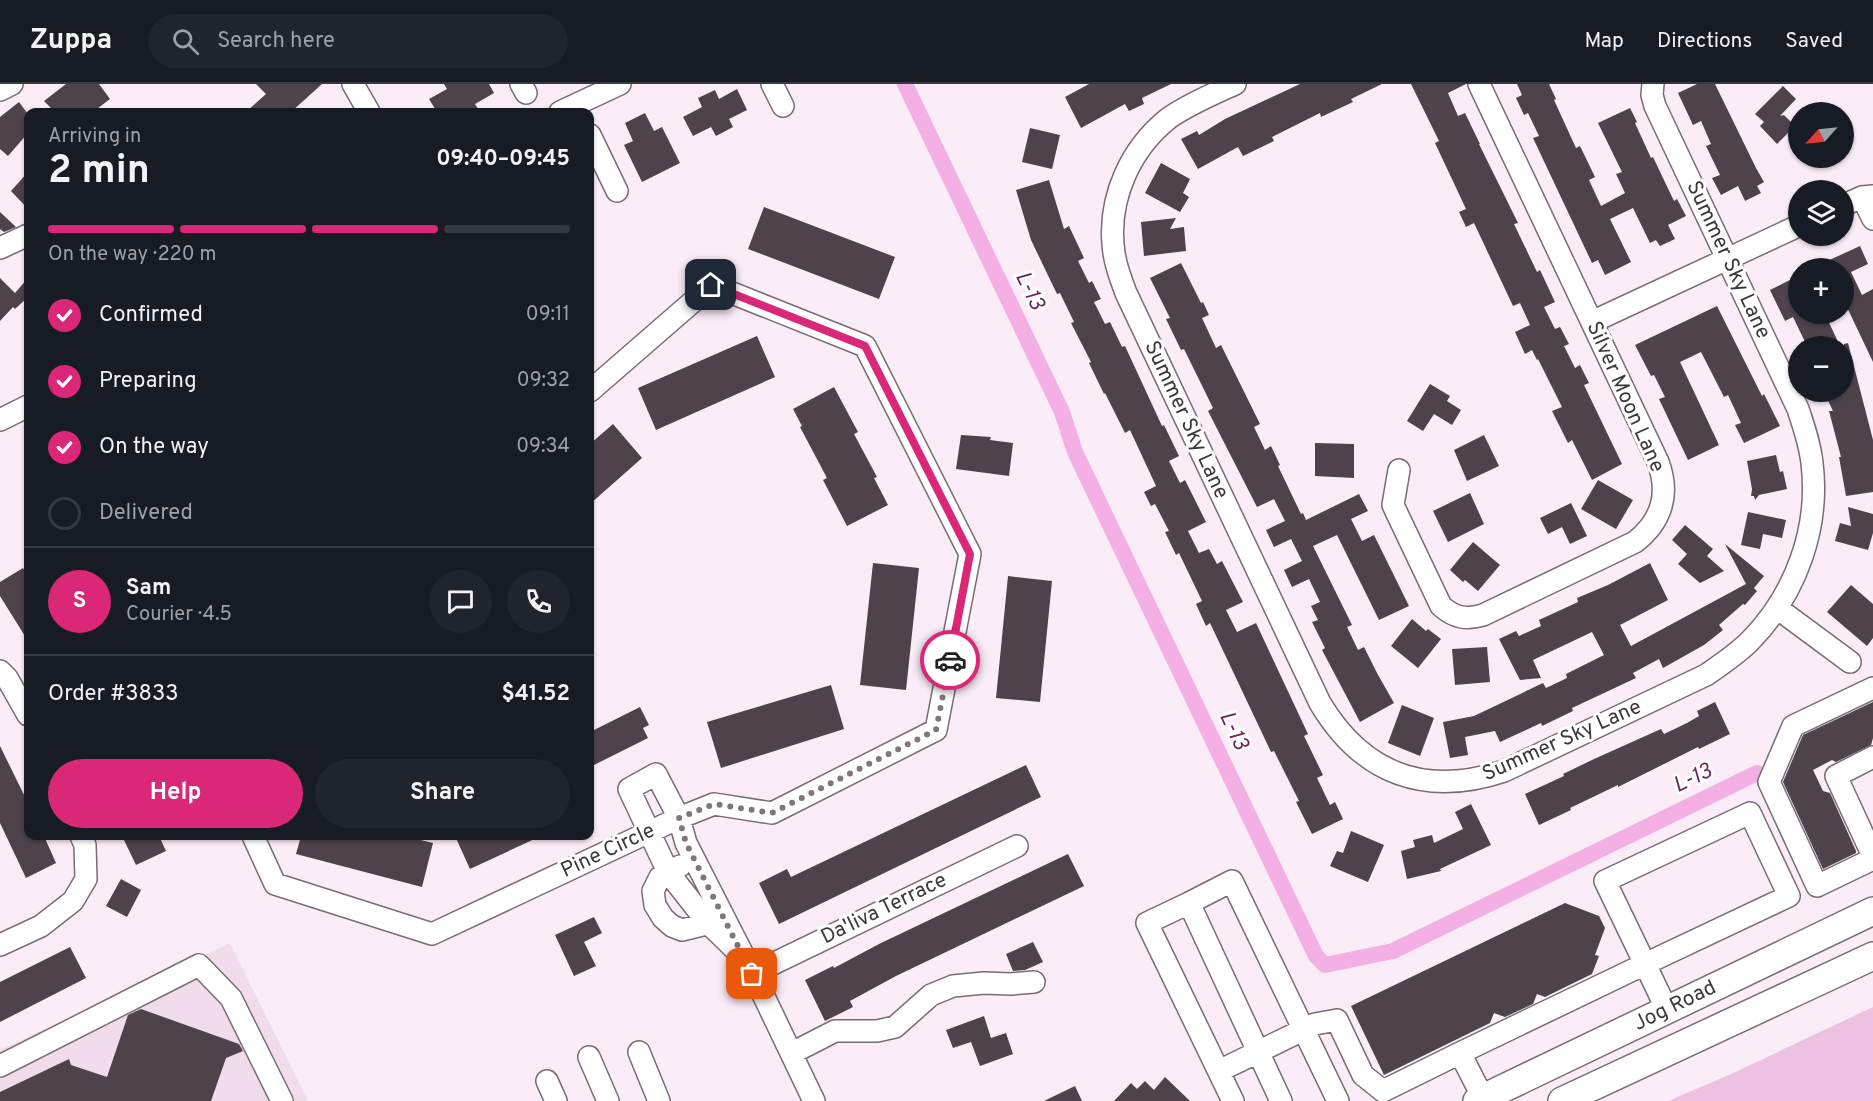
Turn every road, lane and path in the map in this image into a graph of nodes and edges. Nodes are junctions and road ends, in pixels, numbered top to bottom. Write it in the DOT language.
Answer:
graph roads {
  1 [pos="12,84"];
  2 [pos="620,84"];
  3 [pos="772,84"];
  4 [pos="1235,84"];
  5 [pos="1479,84"];
  6 [pos="1653,84"];
  7 [pos="360,86"];
  8 [pos="0,90"];
  9 [pos="783,106"];
  10 [pos="368,108"];
  11 [pos="576,108"];
  12 [pos="594,143"];
  13 [pos="617,191"];
  14 [pos="1863,195"];
  15 [pos="1873,219"];
  16 [pos="1788,231"];
  17 [pos="24,237"];
  18 [pos="0,248"];
  19 [pos="1727,258"];
  20 [pos="1592,322"];
  21 [pos="594,387"];
  22 [pos="24,408"];
  23 [pos="0,420"];
  24 [pos="1399,470"];
  25 [pos="1777,608"];
  26 [pos="1850,662"];
  27 [pos="0,671"];
  28 [pos="1873,688"];
  29 [pos="24,708"];
  30 [pos="1873,758"];
  31 [pos="679,818"];
  32 [pos="650,831"];
  33 [pos="83,840"];
  34 [pos="255,840"];
  35 [pos="1017,846"];
  36 [pos="1873,857"];
  37 [pos="693,858"];
  38 [pos="668,872"];
  39 [pos="1188,903"];
  40 [pos="1873,910"];
  41 [pos="716,922"];
  42 [pos="0,945"];
  43 [pos="1873,956"];
  44 [pos="1645,964"];
  45 [pos="748,966"];
  46 [pos="1034,982"];
  47 [pos="1667,1010"];
  48 [pos="1304,1029"];
  49 [pos="639,1052"];
  50 [pos="1258,1052"];
  51 [pos="792,1053"];
  52 [pos="1460,1053"];
  53 [pos="589,1058"];
  54 [pos="0,1066"];
  55 [pos="1219,1071"];
  56 [pos="547,1081"];
  57 [pos="1481,1100"];
  58 [pos="282,1101"];
  59 [pos="556,1101"];
  60 [pos="608,1101"];
  61 [pos="659,1101"];
  62 [pos="814,1101"];
  63 [pos="1233,1101"];
  64 [pos="1281,1101"];
  65 [pos="1338,1101"];
  66 [pos="1562,1101"];
  1 -- 8 [label="street"];
  2 -- 11 [label="street"];
  3 -- 9 [label="street"];
  4 -- 25 [label="street, Summer Sky Lane"];
  5 -- 20 [label="street, Silver Moon Lane"];
  6 -- 19 [label="street, Summer Sky Lane"];
  7 -- 10 [label="street"];
  12 -- 13 [label="street"];
  14 -- 15 [label="street"];
  16 -- 19 [label="street"];
  17 -- 18 [label="street"];
  19 -- 20 [label="street"];
  19 -- 25 [label="street, Summer Sky Lane"];
  20 -- 24 [label="street, Silver Moon Lane"];
  21 -- 31 [label="street, Pine Circle"];
  22 -- 23 [label="street"];
  25 -- 26 [label="street"];
  27 -- 29 [label="street"];
  28 -- 36 [label="street"];
  30 -- 36 [label="street"];
  31 -- 32 [label="street, Pine Circle"];
  31 -- 32 [label="street"];
  31 -- 37 [label="street"];
  32 -- 34 [label="street, Pine Circle"];
  32 -- 38 [label="street"];
  33 -- 42 [label="street"];
  35 -- 45 [label="street, Da'liva Terrace"];
  37 -- 38 [label="street"];
  37 -- 41 [label="street"];
  38 -- 41 [label="street"];
  38 -- 41 [label="street"];
  39 -- 48 [label="street"];
  39 -- 50 [label="street"];
  39 -- 55 [label="street"];
  40 -- 47 [label="main road, Jog Road"];
  41 -- 45 [label="street"];
  43 -- 66 [label="main road, Jog Road"];
  44 -- 44 [label="street"];
  44 -- 47 [label="street"];
  44 -- 52 [label="street"];
  45 -- 51 [label="street"];
  46 -- 51 [label="street"];
  47 -- 57 [label="main road, Jog Road"];
  48 -- 50 [label="street"];
  48 -- 52 [label="street"];
  48 -- 65 [label="street"];
  49 -- 61 [label="street"];
  50 -- 55 [label="street"];
  50 -- 64 [label="street"];
  51 -- 62 [label="street"];
  52 -- 57 [label="street"];
  53 -- 60 [label="street"];
  54 -- 58 [label="street"];
  55 -- 63 [label="street"];
  56 -- 59 [label="street"];
}
